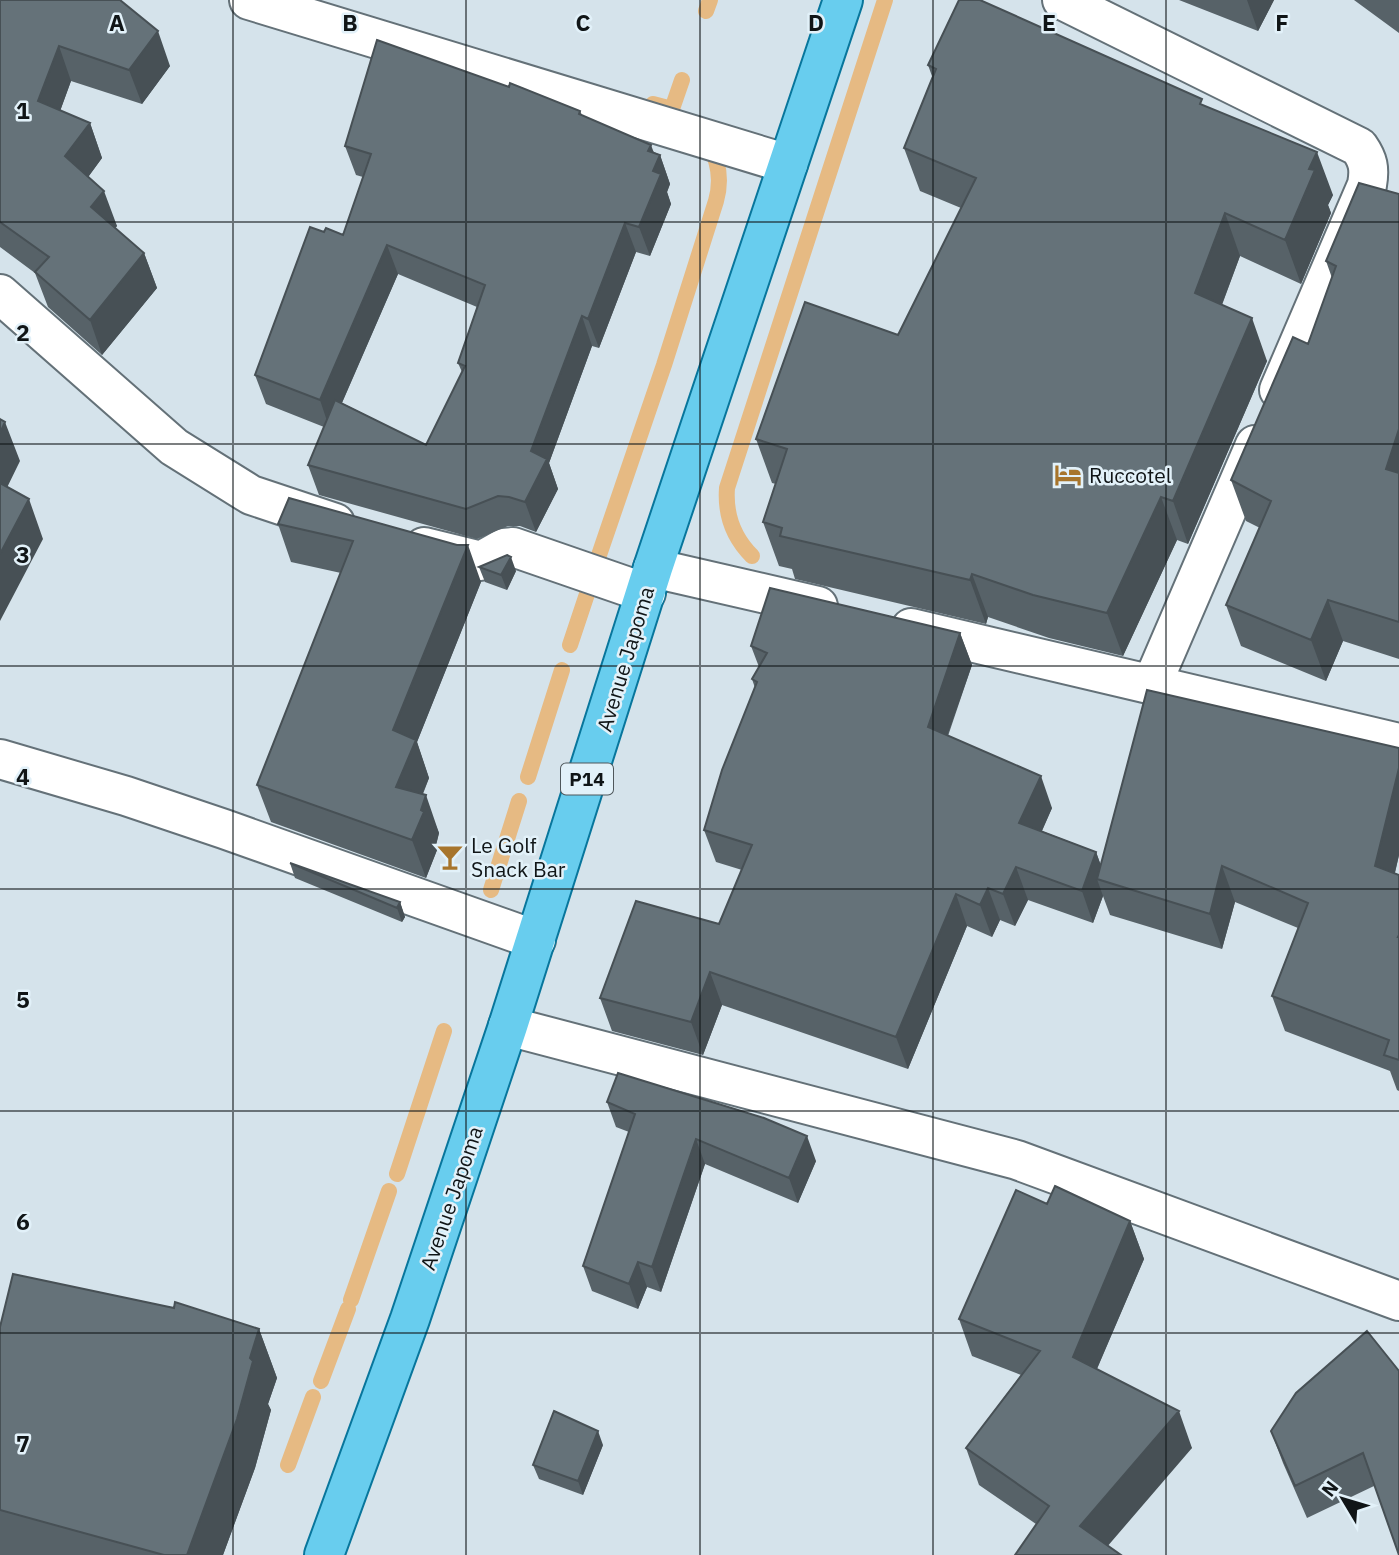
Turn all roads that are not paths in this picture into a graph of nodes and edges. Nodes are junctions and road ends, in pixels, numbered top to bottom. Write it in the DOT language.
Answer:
graph roads {
  1 [pos="249,0"];
  2 [pos="843,0"];
  3 [pos="1062,0"];
  4 [pos="788,164"];
  5 [pos="0,294"];
  6 [pos="650,580"];
  7 [pos="1152,684"];
  8 [pos="1399,743"];
  9 [pos="0,759"];
  10 [pos="536,940"];
  11 [pos="509,1027"];
  12 [pos="1399,1301"];
  13 [pos="324,1555"];
  1 -- 4 [label="street"];
  2 -- 4 [label="main road, Avenue Japoma / P14"];
  3 -- 7 [label="street"];
  4 -- 6 [label="main road, Avenue Japoma / P14"];
  5 -- 6 [label="street"];
  6 -- 7 [label="street"];
  6 -- 10 [label="main road, Avenue Japoma / P14"];
  7 -- 8 [label="street"];
  9 -- 10 [label="street"];
  10 -- 11 [label="main road, Avenue Japoma / P14"];
  11 -- 12 [label="street"];
  11 -- 13 [label="main road, Avenue Japoma / P14"];
}
